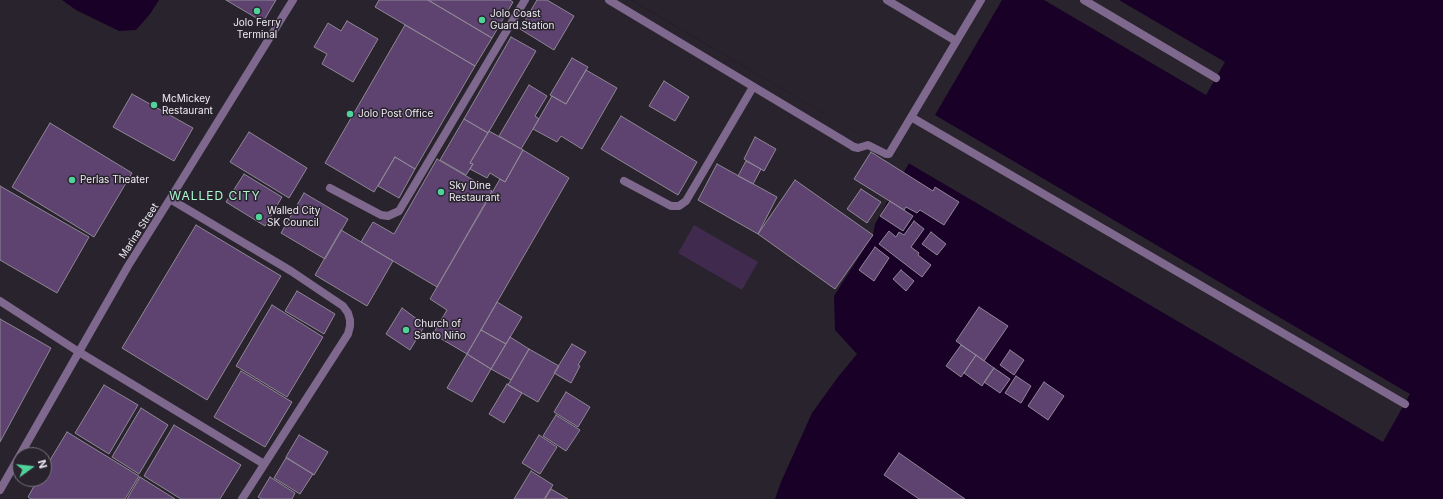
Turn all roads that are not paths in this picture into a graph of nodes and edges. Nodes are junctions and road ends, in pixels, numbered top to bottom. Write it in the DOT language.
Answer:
graph roads {
  1 [pos="292,0"];
  2 [pos="525,0"];
  3 [pos="609,0"];
  4 [pos="888,0"];
  5 [pos="981,0"];
  6 [pos="1084,0"];
  7 [pos="956,42"];
  8 [pos="1216,78"];
  9 [pos="754,86"];
  10 [pos="911,117"];
  11 [pos="624,181"];
  12 [pos="330,188"];
  13 [pos="170,199"];
  14 [pos="0,301"];
  15 [pos="79,352"];
  16 [pos="1405,404"];
  17 [pos="25,447"];
  18 [pos="264,464"];
  19 [pos="12,469"];
  20 [pos="0,490"];
  21 [pos="242,499"];
  1 -- 13 [label="street, Marina Street"];
  2 -- 12 [label="street"];
  3 -- 9 [label="street"];
  4 -- 7 [label="street"];
  5 -- 7 [label="street"];
  6 -- 8 [label="street"];
  7 -- 10 [label="street"];
  9 -- 10 [label="street"];
  9 -- 11 [label="street"];
  10 -- 16 [label="street"];
  13 -- 15 [label="street, Marina Street"];
  13 -- 18 [label="street"];
  14 -- 15 [label="street"];
  15 -- 17 [label="street, Marina Street"];
  15 -- 18 [label="street"];
  18 -- 21 [label="street"];
  19 -- 20 [label="street, Marina Street"];
}
